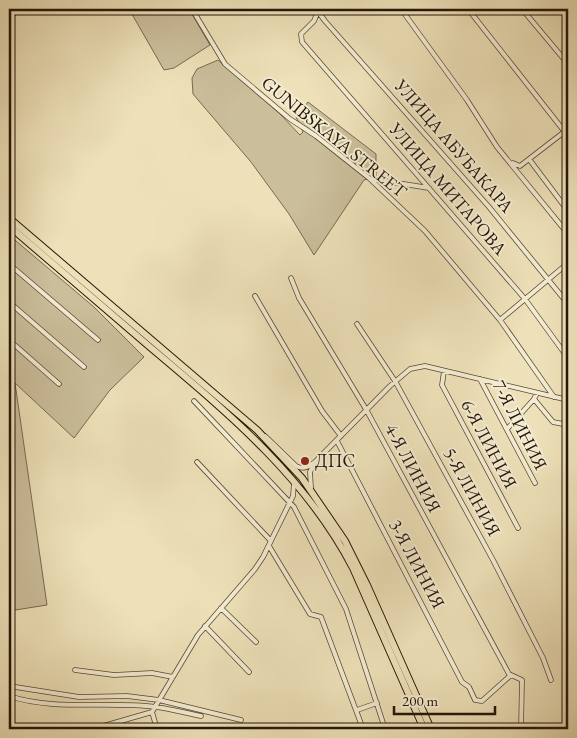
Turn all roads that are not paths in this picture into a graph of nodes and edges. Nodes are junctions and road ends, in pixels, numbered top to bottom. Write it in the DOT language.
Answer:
graph roads {
  1 [pos="19,9"];
  2 [pos="192,9"];
  3 [pos="401,9"];
  4 [pos="468,9"];
  5 [pos="522,9"];
  6 [pos="317,10"];
  7 [pos="9,18"];
  8 [pos="568,64"];
  9 [pos="567,132"];
  10 [pos="529,159"];
  11 [pos="507,160"];
  12 [pos="369,178"];
  13 [pos="430,188"];
  14 [pos="568,210"];
  15 [pos="9,218"];
  16 [pos="9,226"];
  17 [pos="568,234"];
  18 [pos="568,263"];
  19 [pos="9,264"];
  20 [pos="291,278"];
  21 [pos="551,280"];
  22 [pos="255,296"];
  23 [pos="525,299"];
  24 [pos="9,302"];
  25 [pos="568,304"];
  26 [pos="500,320"];
  27 [pos="357,324"];
  28 [pos="9,340"];
  29 [pos="98,340"];
  30 [pos="568,358"];
  31 [pos="84,367"];
  32 [pos="444,371"];
  33 [pos="480,379"];
  34 [pos="395,381"];
  35 [pos="59,384"];
  36 [pos="537,393"];
  37 [pos="554,397"];
  38 [pos="534,399"];
  39 [pos="568,400"];
  40 [pos="194,401"];
  41 [pos="367,411"];
  42 [pos="568,425"];
  43 [pos="508,428"];
  44 [pos="257,430"];
  45 [pos="342,436"];
  46 [pos="337,440"];
  47 [pos="197,462"];
  48 [pos="315,462"];
  49 [pos="293,479"];
  50 [pos="535,484"];
  51 [pos="309,493"];
  52 [pos="292,496"];
  53 [pos="289,501"];
  54 [pos="518,528"];
  55 [pos="270,543"];
  56 [pos="221,608"];
  57 [pos="205,626"];
  58 [pos="256,642"];
  59 [pos="75,670"];
  60 [pos="249,672"];
  61 [pos="510,675"];
  62 [pos="173,677"];
  63 [pos="551,680"];
  64 [pos="9,686"];
  65 [pos="9,696"];
  66 [pos="159,700"];
  67 [pos="378,703"];
  68 [pos="155,707"];
  69 [pos="357,710"];
  70 [pos="152,712"];
  71 [pos="201,716"];
  72 [pos="241,720"];
  73 [pos="93,729"];
  74 [pos="157,729"];
  75 [pos="363,729"];
  76 [pos="386,729"];
  77 [pos="424,729"];
  78 [pos="430,729"];
  79 [pos="520,729"];
  1 -- 7 [label="street"];
  2 -- 12 [label="street, GUNIBSKAYA STREET"];
  3 -- 11 [label="street"];
  4 -- 9 [label="street"];
  5 -- 8 [label="street"];
  6 -- 13 [label="street, УЛИЦА МИТАРОВА"];
  6 -- 21 [label="street, УЛИЦА АБУБАКАРА"];
  9 -- 10 [label="street"];
  10 -- 11 [label="street"];
  10 -- 14 [label="street"];
  11 -- 17 [label="street"];
  12 -- 13 [label="street"];
  12 -- 26 [label="street, GUNIBSKAYA STREET"];
  13 -- 23 [label="street, УЛИЦА МИТАРОВА"];
  15 -- 44 [label="main road"];
  16 -- 49 [label="main road"];
  18 -- 21 [label="street"];
  19 -- 29 [label="street"];
  20 -- 41 [label="street, 4-Я ЛИНИЯ"];
  21 -- 23 [label="street"];
  21 -- 25 [label="street, УЛИЦА АБУБАКАРА"];
  22 -- 45 [label="street"];
  23 -- 26 [label="street"];
  23 -- 30 [label="street, УЛИЦА МИТАРОВА"];
  24 -- 31 [label="street"];
  26 -- 37 [label="street, GUNIBSKAYA STREET"];
  27 -- 34 [label="street, 5-Я ЛИНИЯ"];
  28 -- 35 [label="street"];
  32 -- 33 [label="street"];
  32 -- 34 [label="street"];
  32 -- 54 [label="street, 6-Я ЛИНИЯ"];
  33 -- 36 [label="street"];
  33 -- 43 [label="street, 7-Я ЛИНИЯ"];
  34 -- 41 [label="street"];
  34 -- 63 [label="street, 5-Я ЛИНИЯ"];
  36 -- 37 [label="street"];
  36 -- 38 [label="street"];
  37 -- 39 [label="street"];
  38 -- 42 [label="street"];
  38 -- 43 [label="street"];
  40 -- 53 [label="street"];
  41 -- 45 [label="street"];
  41 -- 61 [label="street, 4-Я ЛИНИЯ"];
  43 -- 50 [label="street, 7-Я ЛИНИЯ"];
  44 -- 48 [label="street"];
  44 -- 51 [label="main road"];
  45 -- 46 [label="street"];
  46 -- 48 [label="street"];
  46 -- 61 [label="street, 3-Я ЛИНИЯ"];
  47 -- 55 [label="street"];
  48 -- 51 [label="street"];
  49 -- 51 [label="main road"];
  49 -- 52 [label="street"];
  51 -- 52 [label="street"];
  51 -- 77 [label="main road"];
  51 -- 78 [label="main road"];
  52 -- 53 [label="street"];
  53 -- 55 [label="street"];
  53 -- 67 [label="street"];
  55 -- 56 [label="street"];
  55 -- 69 [label="street"];
  56 -- 57 [label="street"];
  56 -- 58 [label="street"];
  57 -- 60 [label="street"];
  57 -- 62 [label="street"];
  59 -- 62 [label="street"];
  61 -- 79 [label="street, 4-Я ЛИНИЯ"];
  62 -- 66 [label="street"];
  64 -- 66 [label="street"];
  65 -- 68 [label="street"];
  66 -- 68 [label="street"];
  66 -- 72 [label="street"];
  67 -- 69 [label="street"];
  67 -- 76 [label="street"];
  68 -- 70 [label="street"];
  68 -- 71 [label="street"];
  69 -- 75 [label="street"];
  70 -- 73 [label="street"];
  70 -- 74 [label="street"];
}
